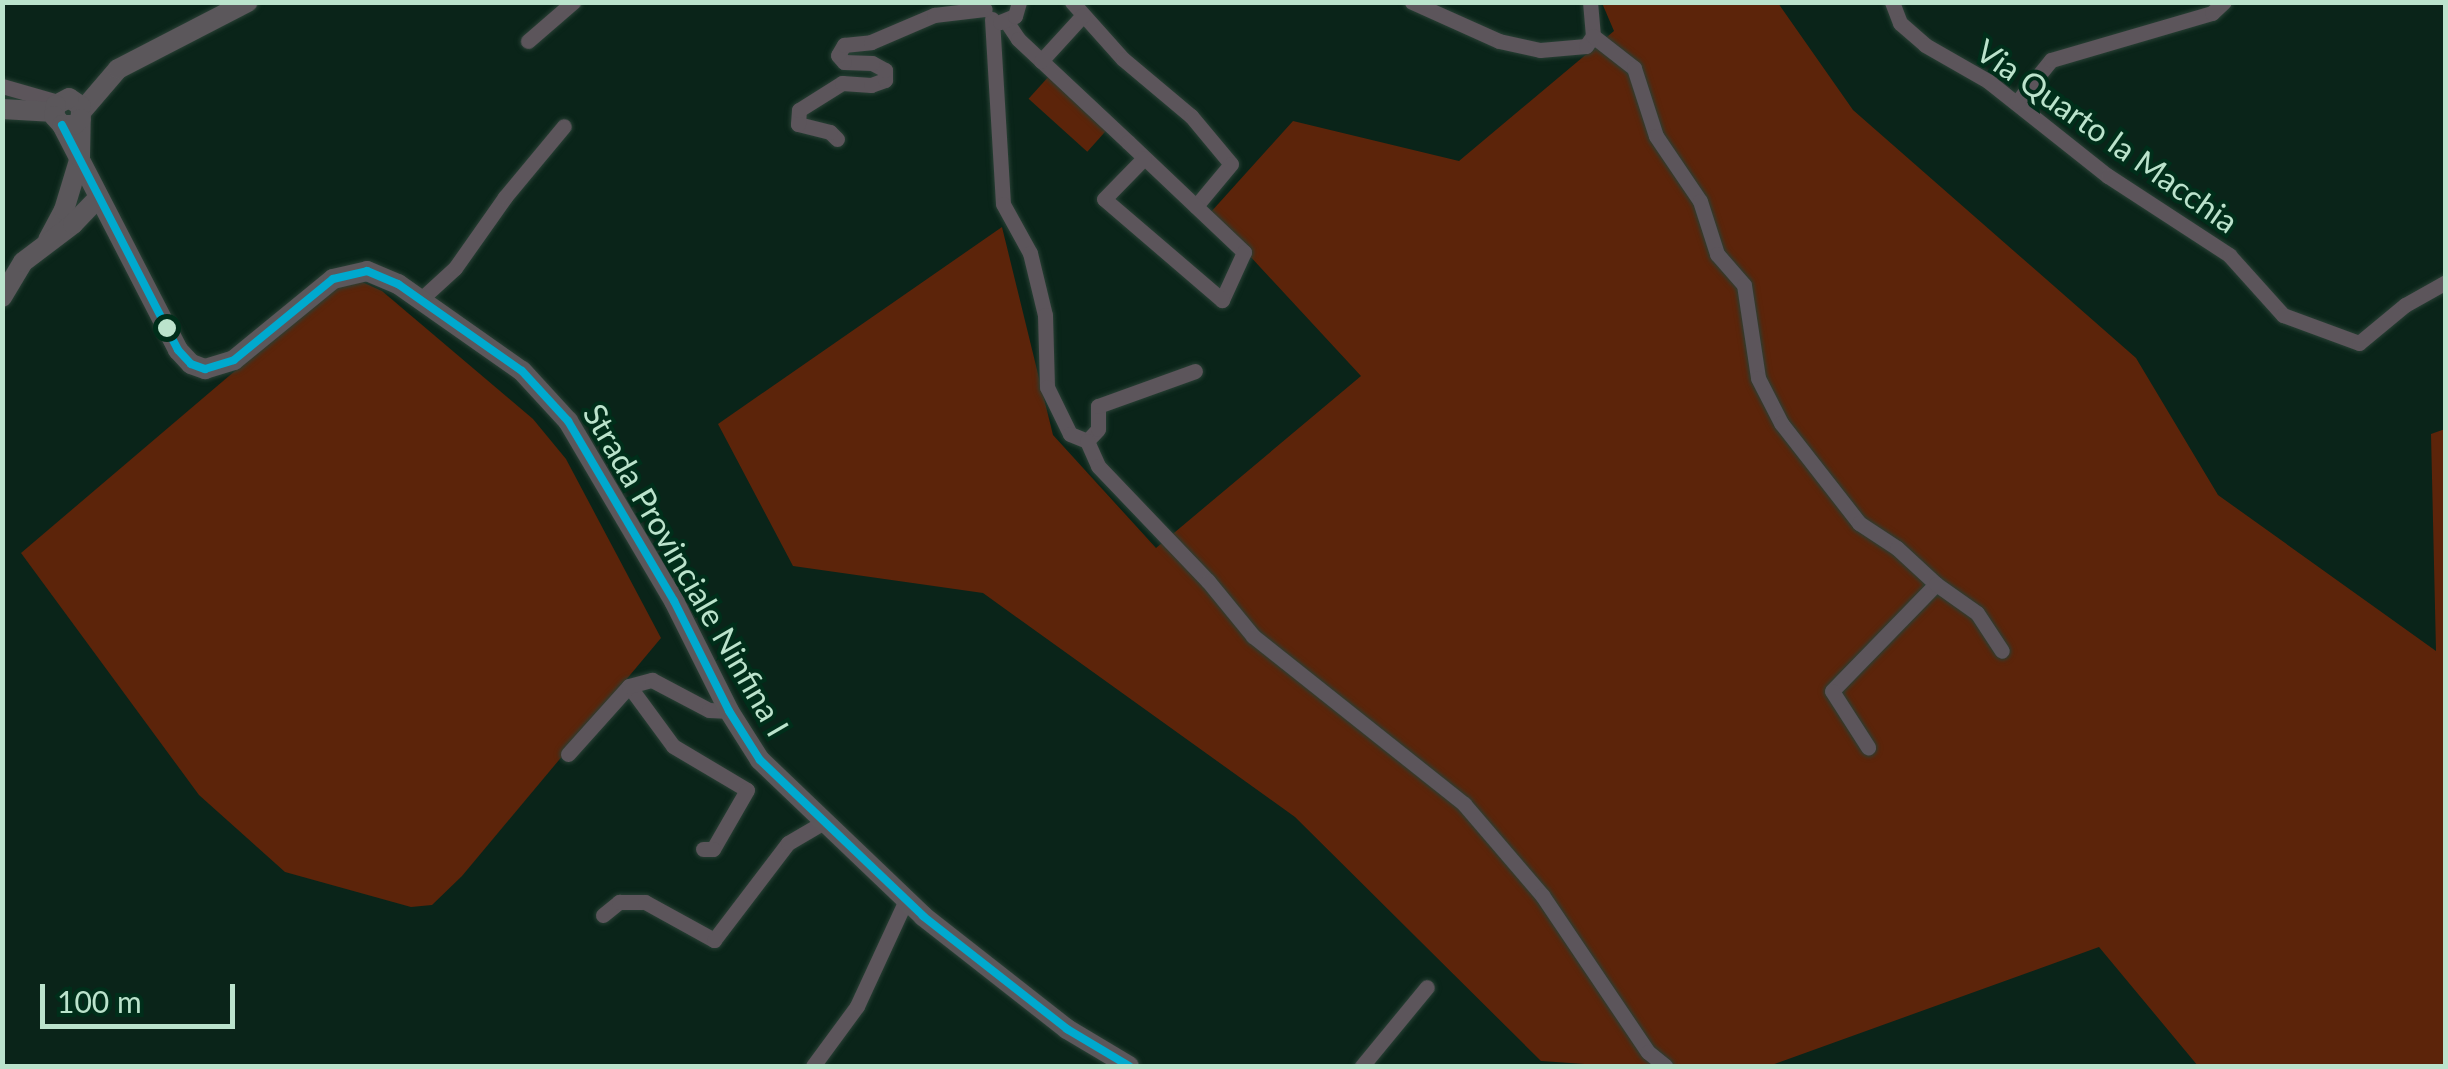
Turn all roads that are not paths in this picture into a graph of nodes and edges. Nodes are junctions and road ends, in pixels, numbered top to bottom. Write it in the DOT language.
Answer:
graph roads {
  1 [pos="248,2"];
  2 [pos="573,2"];
  3 [pos="1019,2"];
  4 [pos="1412,2"];
  5 [pos="1590,2"];
  6 [pos="1892,2"];
  7 [pos="2224,2"];
  8 [pos="1078,9"];
  9 [pos="992,13"];
  10 [pos="1592,36"];
  11 [pos="528,41"];
  12 [pos="1041,61"];
  13 [pos="2,86"];
  14 [pos="2017,102"];
  15 [pos="2,110"];
  16 [pos="68,111"];
  17 [pos="564,126"];
  18 [pos="837,139"];
  19 [pos="80,157"];
  20 [pos="1144,158"];
  21 [pos="98,198"];
  22 [pos="1196,206"];
  23 [pos="68,217"];
  24 [pos="110,224"];
  25 [pos="2446,282"];
  26 [pos="2,297"];
  27 [pos="420,300"];
  28 [pos="1194,370"];
  29 [pos="1087,441"];
  30 [pos="1936,584"];
  31 [pos="2002,651"];
  32 [pos="629,686"];
  33 [pos="728,710"];
  34 [pos="1868,747"];
  35 [pos="568,754"];
  36 [pos="824,822"];
  37 [pos="703,849"];
  38 [pos="906,900"];
  39 [pos="603,914"];
  40 [pos="1427,987"];
  41 [pos="1114,1063"];
  42 [pos="813,1066"];
  43 [pos="1362,1066"];
  44 [pos="1665,1066"];
  1 -- 16 [label="main road"];
  2 -- 11 [label="street"];
  3 -- 9 [label="street"];
  4 -- 10 [label="street"];
  5 -- 10 [label="street"];
  6 -- 14 [label="street, Via Quarto la Macchia"];
  7 -- 14 [label="street"];
  8 -- 12 [label="street"];
  8 -- 22 [label="street"];
  9 -- 12 [label="street"];
  9 -- 18 [label="street"];
  9 -- 29 [label="street"];
  10 -- 30 [label="street"];
  12 -- 20 [label="street"];
  13 -- 16 [label="street"];
  14 -- 25 [label="street, Via Quarto la Macchia"];
  15 -- 16 [label="main road"];
  16 -- 19 [label="main road"];
  17 -- 27 [label="street"];
  19 -- 21 [label="main road, Strada Provinciale Ninfina I"];
  19 -- 23 [label="main road"];
  20 -- 22 [label="street"];
  20 -- 22 [label="street"];
  21 -- 23 [label="main road"];
  21 -- 24 [label="main road, Strada Provinciale Ninfina I"];
  23 -- 24 [label="main road"];
  23 -- 26 [label="main road"];
  24 -- 27 [label="main road, Strada Provinciale Ninfina I"];
  27 -- 33 [label="main road, Strada Provinciale Ninfina I"];
  28 -- 29 [label="street"];
  29 -- 44 [label="street"];
  30 -- 31 [label="street"];
  30 -- 34 [label="street"];
  32 -- 33 [label="street"];
  32 -- 35 [label="street"];
  32 -- 37 [label="street"];
  33 -- 36 [label="main road, Strada Provinciale Ninfina I"];
  36 -- 38 [label="main road, Strada Provinciale Ninfina I"];
  36 -- 39 [label="street"];
  38 -- 41 [label="main road, Strada Provinciale Ninfina I"];
  38 -- 42 [label="street"];
  40 -- 43 [label="street"];
}
